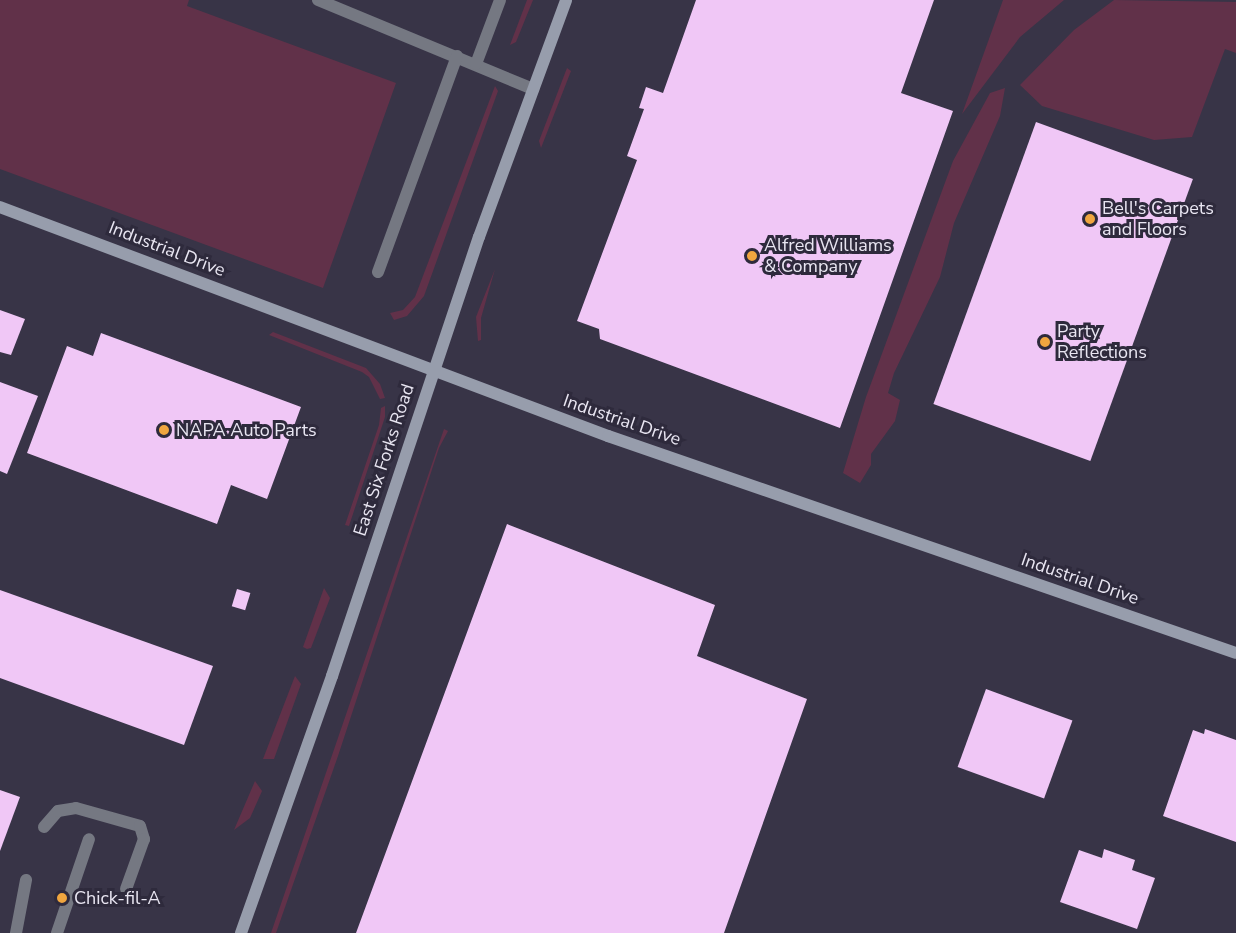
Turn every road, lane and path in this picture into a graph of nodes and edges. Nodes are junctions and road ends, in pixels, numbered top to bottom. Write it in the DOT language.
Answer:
graph roads {
  1 [pos="318,0"];
  2 [pos="500,0"];
  3 [pos="566,0"];
  4 [pos="457,56"];
  5 [pos="476,64"];
  6 [pos="533,89"];
  7 [pos="0,207"];
  8 [pos="378,272"];
  9 [pos="433,369"];
  10 [pos="1236,653"];
  11 [pos="44,827"];
  12 [pos="89,839"];
  13 [pos="26,880"];
  14 [pos="126,889"];
  15 [pos="16,933"];
  16 [pos="57,933"];
  17 [pos="241,933"];
  1 -- 4 [label="lane"];
  2 -- 5 [label="lane"];
  3 -- 6 [label="street, East Six Forks Road"];
  4 -- 5 [label="lane"];
  4 -- 8 [label="lane"];
  5 -- 6 [label="lane"];
  6 -- 9 [label="street, East Six Forks Road"];
  7 -- 9 [label="street, Industrial Drive"];
  9 -- 10 [label="street, Industrial Drive"];
  9 -- 17 [label="street, East Six Forks Road"];
  11 -- 14 [label="lane"];
  12 -- 16 [label="lane"];
  13 -- 15 [label="lane"];
}
